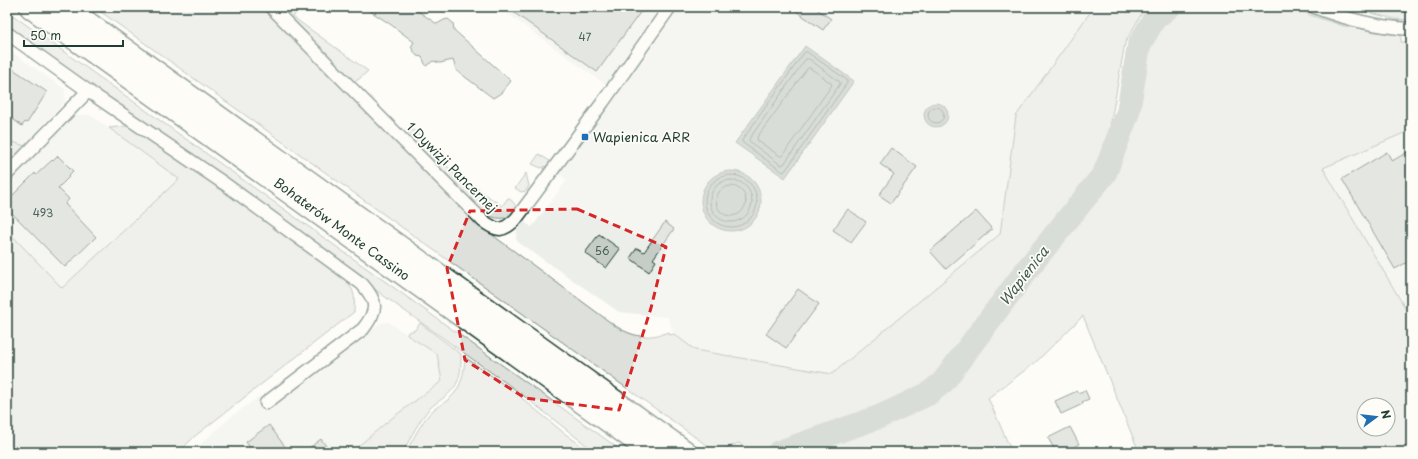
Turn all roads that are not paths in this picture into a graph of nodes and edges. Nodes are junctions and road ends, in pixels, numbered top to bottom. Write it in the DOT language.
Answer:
graph roads {
  1 [pos="31,7"];
  2 [pos="65,7"];
  3 [pos="271,7"];
  4 [pos="670,7"];
  5 [pos="1314,7"];
  6 [pos="1411,29"];
  7 [pos="7,33"];
  8 [pos="88,91"];
  9 [pos="7,174"];
  10 [pos="266,403"];
  11 [pos="652,452"];
  12 [pos="685,452"];
  1 -- 11 [label="highway, Bohaterów Monte Cassino"];
  2 -- 12 [label="highway, Bohaterów Monte Cassino"];
  3 -- 4 [label="street, 1 Dywizji Pancernej"];
  5 -- 6 [label="street"];
  7 -- 8 [label="street"];
  8 -- 9 [label="street"];
  8 -- 10 [label="street"];
}
